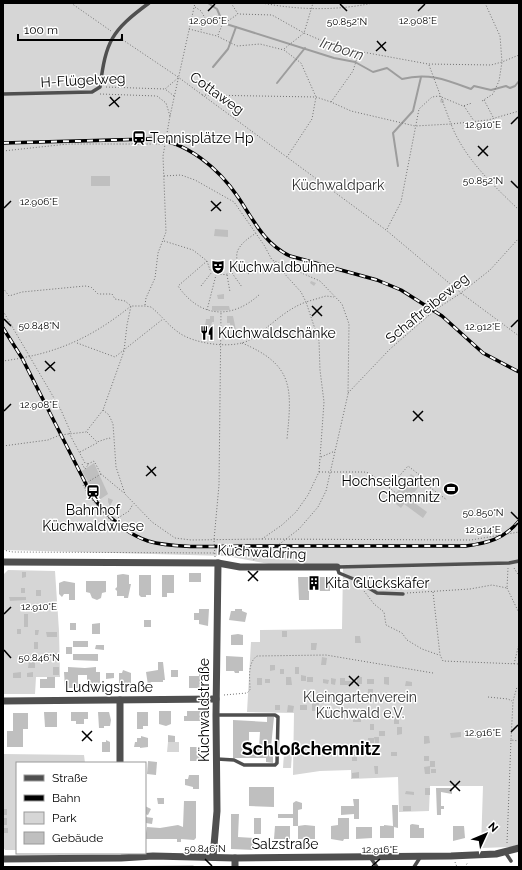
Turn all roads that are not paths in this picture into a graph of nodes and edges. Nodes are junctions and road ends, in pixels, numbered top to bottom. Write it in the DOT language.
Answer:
graph roads {
  1 [pos="149,3"];
  2 [pos="3,94"];
  3 [pos="519,561"];
  4 [pos="3,562"];
  5 [pos="218,563"];
  6 [pos="337,567"];
  7 [pos="403,594"];
  8 [pos="216,698"];
  9 [pos="120,700"];
  10 [pos="3,701"];
  11 [pos="216,715"];
  12 [pos="217,759"];
  13 [pos="120,762"];
  14 [pos="519,848"];
  15 [pos="505,852"];
  16 [pos="121,856"];
  17 [pos="370,856"];
  18 [pos="421,856"];
  19 [pos="213,857"];
  20 [pos="235,858"];
  21 [pos="3,859"];
  22 [pos="511,862"];
  23 [pos="235,867"];
  24 [pos="377,867"];
  25 [pos="414,867"];
  1 -- 2 [label="lane, H-Flügelweg"];
  3 -- 6 [label="lane, Küchwaldring"];
  4 -- 5 [label="street, Küchwaldring"];
  5 -- 6 [label="street, Küchwaldring"];
  5 -- 8 [label="street, Küchwaldstraße"];
  6 -- 7 [label="lane"];
  8 -- 9 [label="street, Ludwigstraße"];
  8 -- 11 [label="street, Küchwaldstraße"];
  9 -- 10 [label="street, Ludwigstraße"];
  9 -- 13 [label="street"];
  11 -- 12 [label="street, Küchwaldstraße"];
  11 -- 12 [label="lane"];
  12 -- 19 [label="street, Küchwaldstraße"];
  14 -- 15 [label="street, Salzstraße"];
  15 -- 18 [label="street, Salzstraße"];
  15 -- 22 [label="lane"];
  16 -- 19 [label="street, Salzstraße"];
  16 -- 21 [label="street, Salzstraße"];
  17 -- 18 [label="street, Salzstraße"];
  17 -- 20 [label="street, Salzstraße"];
  17 -- 24 [label="lane"];
  18 -- 25 [label="lane"];
  19 -- 20 [label="street, Salzstraße"];
  20 -- 23 [label="street"];
}
